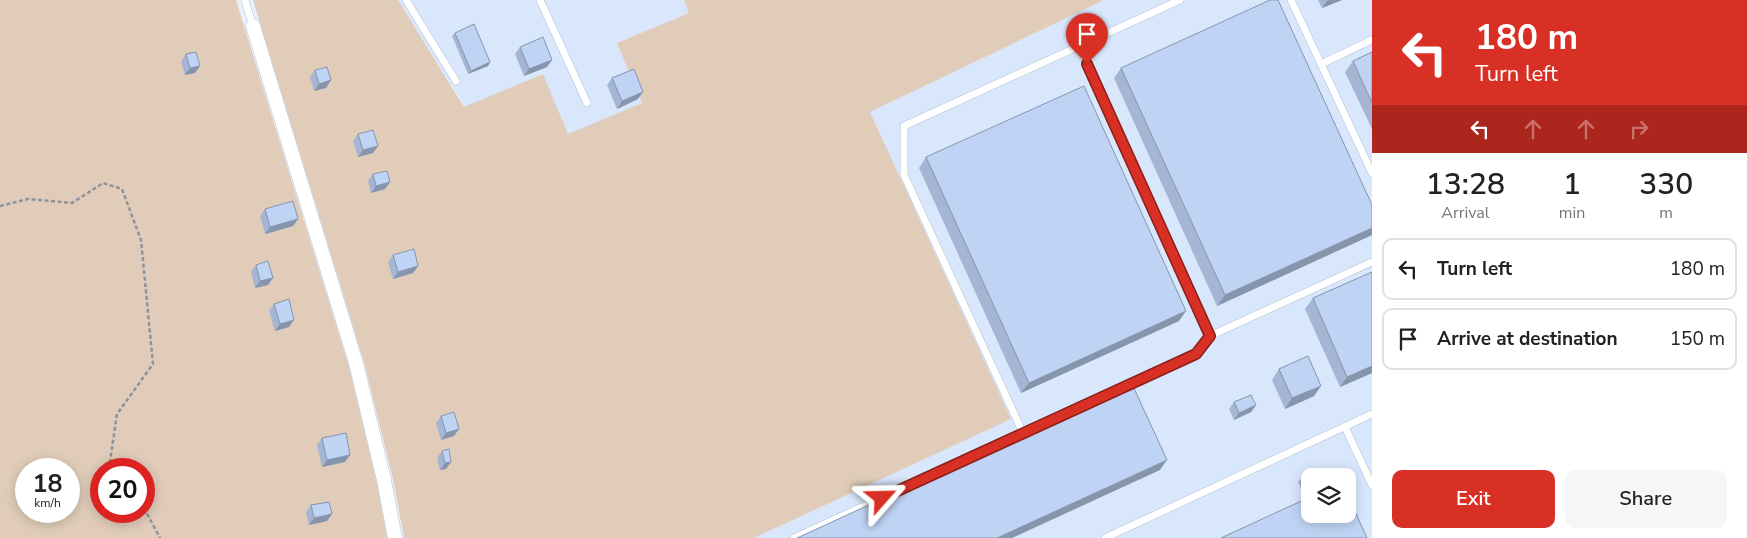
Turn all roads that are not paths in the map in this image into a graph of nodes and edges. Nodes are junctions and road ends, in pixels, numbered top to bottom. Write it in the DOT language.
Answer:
graph roads {
  1 [pos="245,0"];
  2 [pos="406,0"];
  3 [pos="540,0"];
  4 [pos="1180,0"];
  5 [pos="1291,0"];
  6 [pos="252,23"];
  7 [pos="1372,40"];
  8 [pos="1079,46"];
  9 [pos="1321,64"];
  10 [pos="456,81"];
  11 [pos="586,103"];
  12 [pos="1372,173"];
  13 [pos="1372,262"];
  14 [pos="1210,336"];
  15 [pos="1372,414"];
  16 [pos="1345,427"];
  17 [pos="1022,433"];
  18 [pos="1372,485"];
  19 [pos="395,538"];
  20 [pos="794,538"];
  21 [pos="1106,538"];
  1 -- 6 [label="lane"];
  2 -- 10 [label="lane"];
  3 -- 11 [label="lane"];
  4 -- 8 [label="lane"];
  5 -- 9 [label="lane"];
  6 -- 19 [label="street"];
  7 -- 9 [label="lane"];
  8 -- 14 [label="lane"];
  8 -- 17 [label="lane"];
  9 -- 12 [label="lane"];
  13 -- 14 [label="lane"];
  14 -- 17 [label="lane"];
  15 -- 16 [label="lane"];
  16 -- 18 [label="lane"];
  16 -- 21 [label="lane"];
  17 -- 20 [label="lane"];
}
